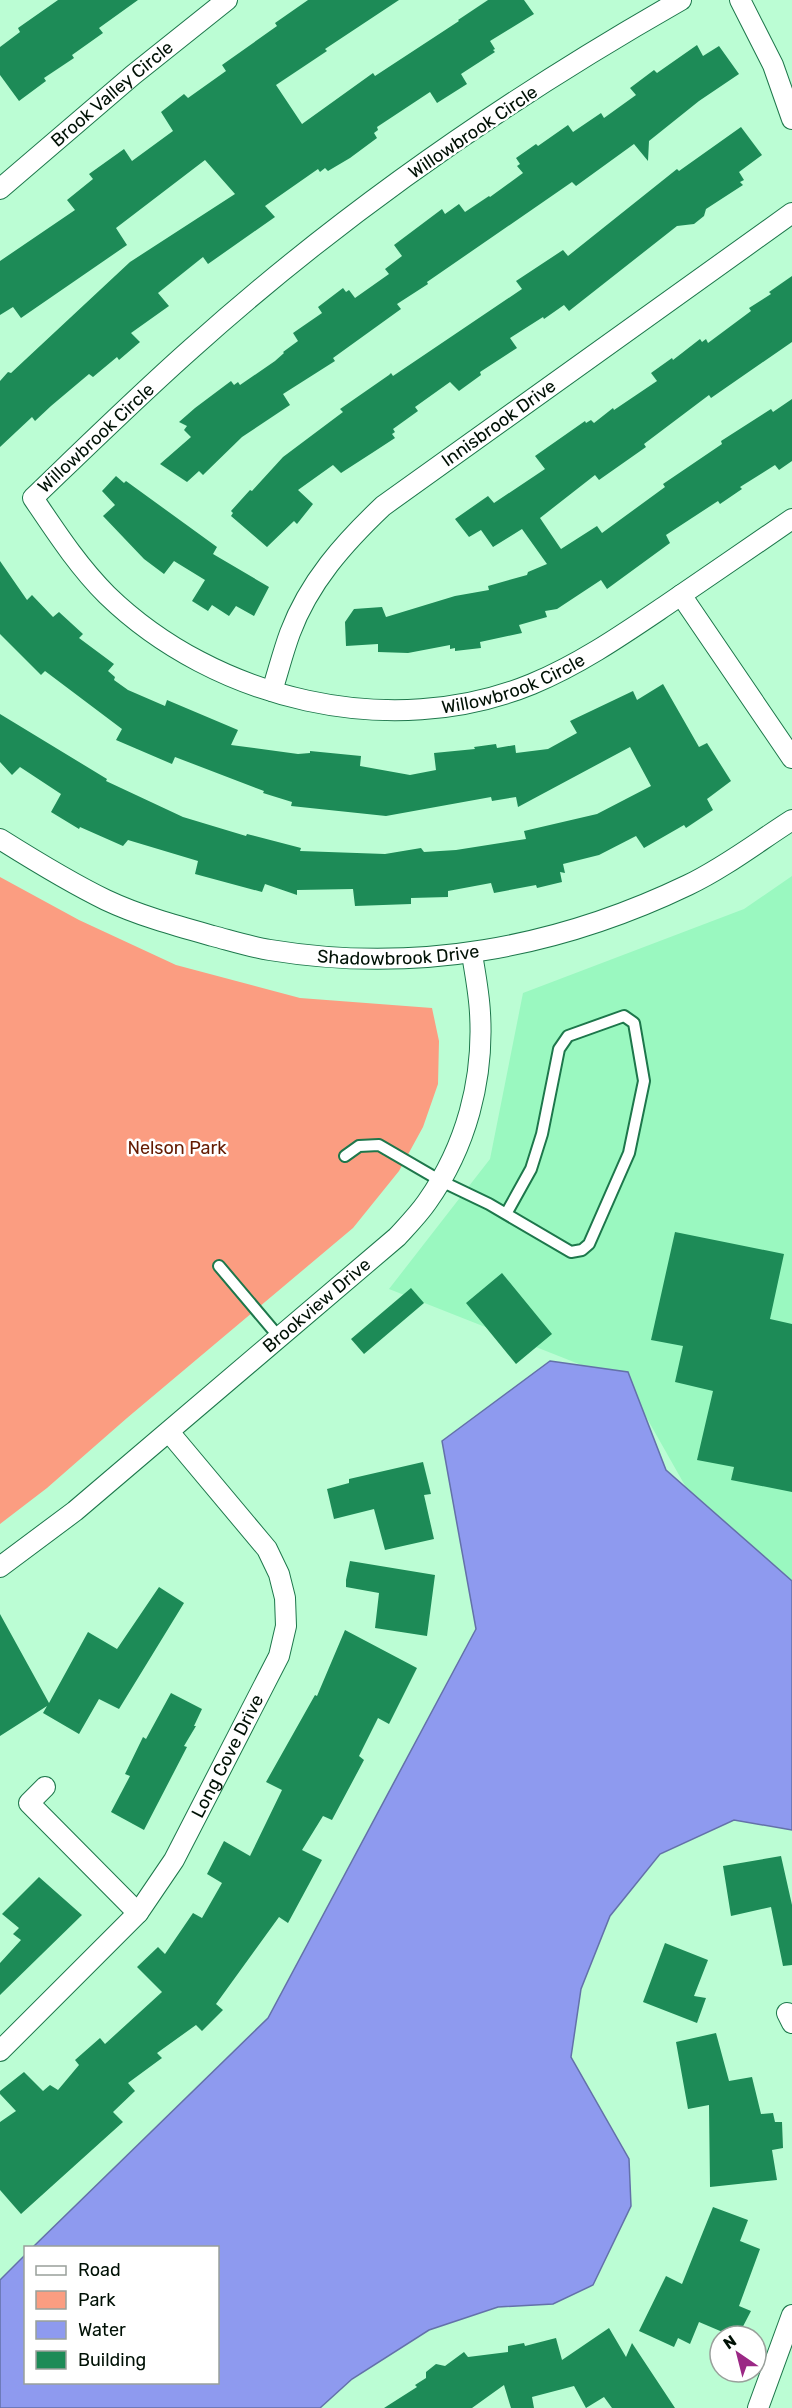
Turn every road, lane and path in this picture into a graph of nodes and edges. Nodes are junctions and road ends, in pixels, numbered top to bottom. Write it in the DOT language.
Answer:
graph roads {
  1 [pos="227,0"];
  2 [pos="681,0"];
  3 [pos="741,0"];
  4 [pos="792,119"];
  5 [pos="0,189"];
  6 [pos="792,213"];
  7 [pos="792,519"];
  8 [pos="681,595"];
  9 [pos="272,691"];
  10 [pos="792,758"];
  11 [pos="792,820"];
  12 [pos="0,839"];
  13 [pos="472,954"];
  14 [pos="345,1156"];
  15 [pos="441,1181"];
  16 [pos="506,1214"];
  17 [pos="219,1266"];
  18 [pos="279,1337"];
  19 [pos="169,1432"];
  20 [pos="0,1568"];
  21 [pos="45,1787"];
  22 [pos="138,1913"];
  23 [pos="0,2051"];
  24 [pos="792,2315"];
  25 [pos="758,2408"];
  1 -- 5 [label="street, Brook Valley Circle"];
  2 -- 9 [label="street, Willowbrook Circle"];
  3 -- 4 [label="street"];
  6 -- 9 [label="street, Innisbrook Drive"];
  7 -- 8 [label="street, Willowbrook Circle"];
  8 -- 9 [label="street, Willowbrook Circle"];
  8 -- 10 [label="street"];
  11 -- 13 [label="street, Shadowbrook Drive"];
  12 -- 13 [label="street, Shadowbrook Drive"];
  13 -- 15 [label="street, Brookview Drive"];
  14 -- 15 [label="lane"];
  15 -- 16 [label="lane"];
  15 -- 18 [label="street, Brookview Drive"];
  16 -- 16 [label="lane"];
  17 -- 18 [label="lane"];
  18 -- 19 [label="street, Brookview Drive"];
  19 -- 20 [label="street, Brookview Drive"];
  19 -- 22 [label="street, Long Cove Drive"];
  21 -- 22 [label="street"];
  22 -- 23 [label="street, Long Cove Drive"];
  24 -- 25 [label="street"];
}
